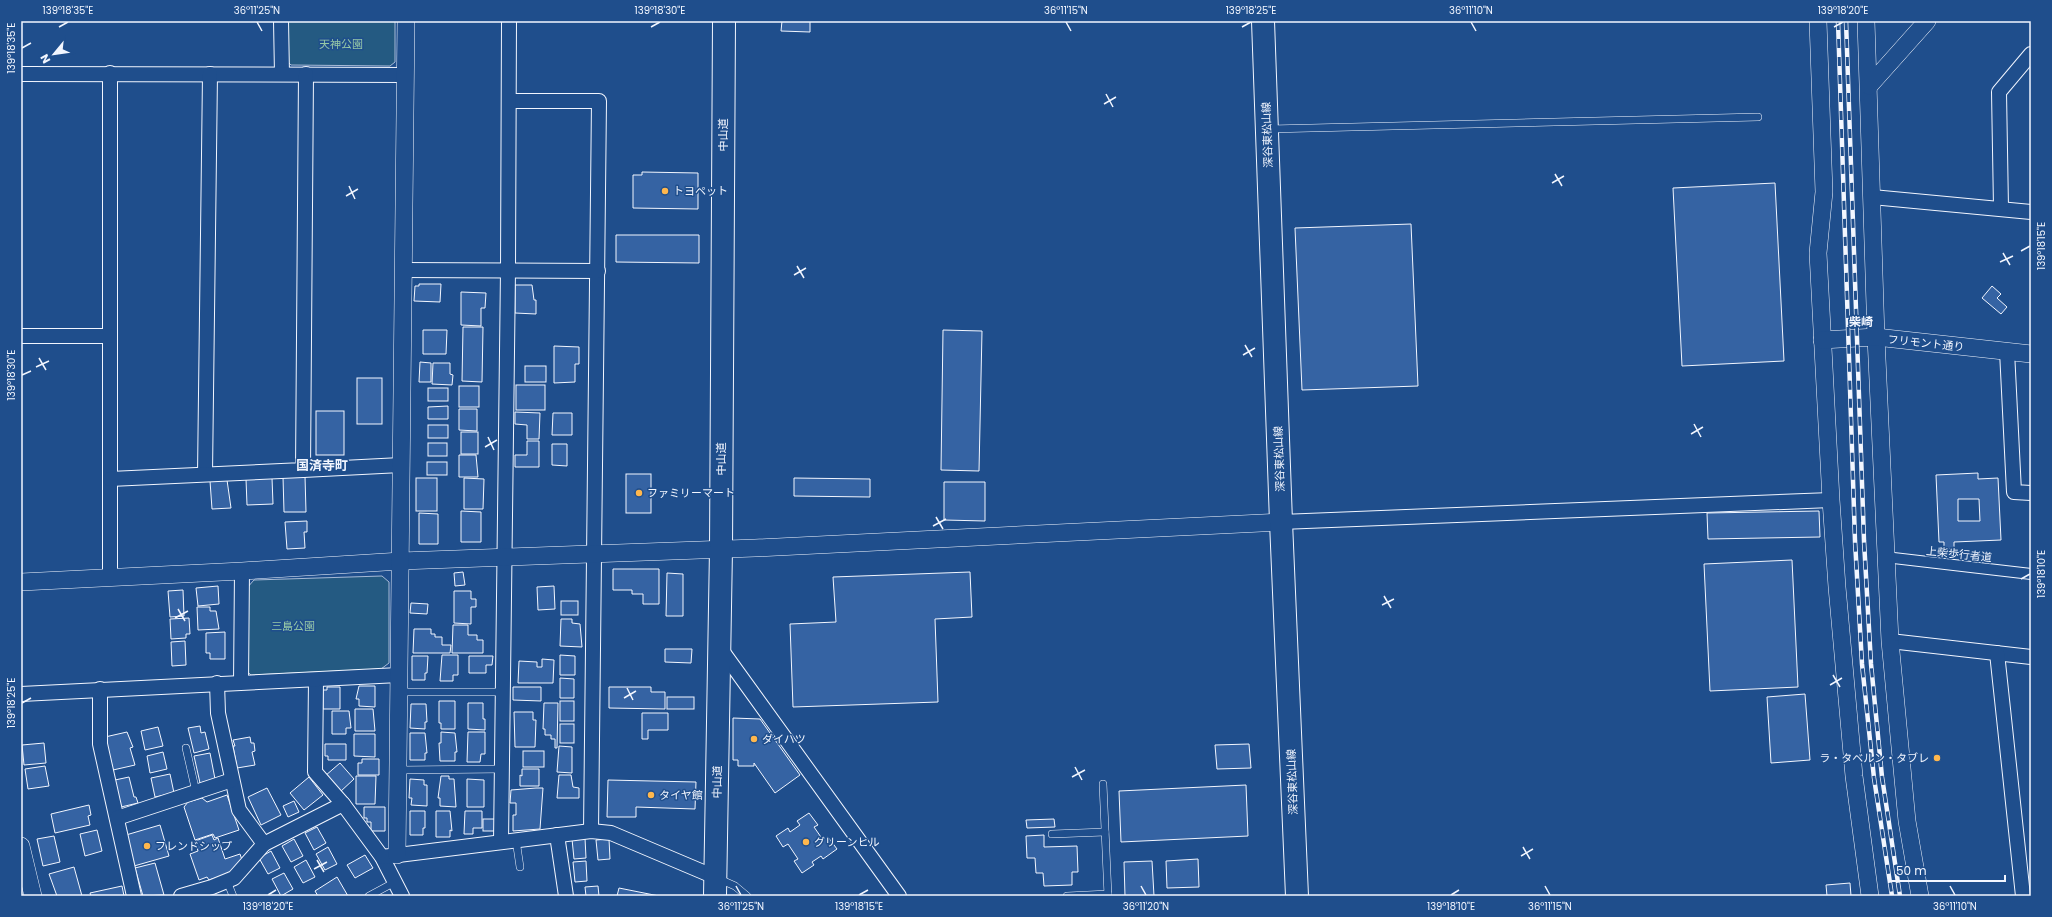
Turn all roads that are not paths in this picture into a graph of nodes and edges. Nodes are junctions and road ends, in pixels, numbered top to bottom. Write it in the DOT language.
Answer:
graph roads {
  1 [pos="282,21"];
  2 [pos="406,21"];
  3 [pos="509,21"];
  4 [pos="724,21"];
  5 [pos="1263,21"];
  6 [pos="1818,21"];
  7 [pos="1866,21"];
  8 [pos="1927,21"];
  9 [pos="2031,54"];
  10 [pos="110,73"];
  11 [pos="21,74"];
  12 [pos="210,74"];
  13 [pos="282,74"];
  14 [pos="306,74"];
  15 [pos="406,75"];
  16 [pos="1869,86"];
  17 [pos="509,101"];
  18 [pos="1758,118"];
  19 [pos="1267,129"];
  20 [pos="1872,197"];
  21 [pos="2001,208"];
  22 [pos="2031,212"];
  23 [pos="403,270"];
  24 [pos="508,270"];
  25 [pos="598,271"];
  26 [pos="21,336"];
  27 [pos="110,336"];
  28 [pos="1876,337"];
  29 [pos="1822,340"];
  30 [pos="2007,351"];
  31 [pos="2031,354"];
  32 [pos="401,465"];
  33 [pos="303,470"];
  34 [pos="205,474"];
  35 [pos="110,479"];
  36 [pos="2031,494"];
  37 [pos="1831,500"];
  38 [pos="1281,522"];
  39 [pos="721,549"];
  40 [pos="595,553"];
  41 [pos="504,558"];
  42 [pos="1885,558"];
  43 [pos="401,561"];
  44 [pos="242,571"];
  45 [pos="2031,574"];
  46 [pos="110,578"];
  47 [pos="21,582"];
  48 [pos="1890,642"];
  49 [pos="720,648"];
  50 [pos="1997,653"];
  51 [pos="2031,657"];
  52 [pos="399,675"];
  53 [pos="316,680"];
  54 [pos="241,682"];
  55 [pos="218,683"];
  56 [pos="100,689"];
  57 [pos="399,692"];
  58 [pos="503,692"];
  59 [pos="21,694"];
  60 [pos="186,748"];
  61 [pos="502,769"];
  62 [pos="399,770"];
  63 [pos="232,780"];
  64 [pos="1103,784"];
  65 [pos="196,792"];
  66 [pos="343,804"];
  67 [pos="117,818"];
  68 [pos="591,831"];
  69 [pos="1105,832"];
  70 [pos="1052,834"];
  71 [pos="558,835"];
  72 [pos="516,840"];
  73 [pos="501,842"];
  74 [pos="264,844"];
  75 [pos="21,846"];
  76 [pos="390,856"];
  77 [pos="520,867"];
  78 [pos="227,881"];
  79 [pos="395,882"];
  80 [pos="715,886"];
  81 [pos="1108,895"];
  82 [pos="33,896"];
  83 [pos="134,896"];
  84 [pos="181,896"];
  85 [pos="233,896"];
  86 [pos="369,896"];
  87 [pos="402,896"];
  88 [pos="566,896"];
  89 [pos="747,896"];
  90 [pos="899,896"];
  91 [pos="1068,896"];
  92 [pos="1297,896"];
  93 [pos="1870,896"];
  94 [pos="1920,896"];
  95 [pos="2022,896"];
  1 -- 13 [label="street"];
  2 -- 15 [label="street"];
  3 -- 17 [label="street"];
  4 -- 39 [label="main road, 中山道"];
  5 -- 19 [label="main road, 深谷東松山線"];
  6 -- 29 [label="street"];
  7 -- 16 [label="street"];
  8 -- 16 [label="street"];
  9 -- 21 [label="street"];
  10 -- 11 [label="street"];
  10 -- 12 [label="street"];
  10 -- 27 [label="street"];
  12 -- 13 [label="street"];
  12 -- 34 [label="street"];
  13 -- 14 [label="street"];
  14 -- 15 [label="street"];
  14 -- 33 [label="street"];
  15 -- 23 [label="street"];
  16 -- 20 [label="street"];
  17 -- 24 [label="street"];
  17 -- 25 [label="street"];
  18 -- 19 [label="lane"];
  19 -- 38 [label="main road, 深谷東松山線"];
  20 -- 21 [label="street"];
  20 -- 28 [label="street"];
  21 -- 22 [label="street"];
  23 -- 24 [label="street"];
  23 -- 32 [label="street"];
  24 -- 25 [label="street"];
  24 -- 41 [label="street"];
  25 -- 40 [label="street"];
  26 -- 27 [label="street"];
  27 -- 35 [label="street"];
  28 -- 29 [label="street, フリモント通り"];
  28 -- 30 [label="street, フリモント通り"];
  28 -- 42 [label="street"];
  29 -- 37 [label="street"];
  30 -- 31 [label="street, フリモント通り"];
  30 -- 36 [label="street"];
  32 -- 33 [label="street"];
  32 -- 43 [label="street"];
  33 -- 34 [label="street"];
  34 -- 35 [label="street"];
  35 -- 46 [label="street"];
  37 -- 38 [label="street"];
  37 -- 93 [label="street"];
  38 -- 39 [label="street"];
  38 -- 92 [label="main road, 深谷東松山線"];
  39 -- 40 [label="street"];
  39 -- 49 [label="main road, 中山道"];
  40 -- 41 [label="street"];
  40 -- 68 [label="street"];
  41 -- 43 [label="street"];
  41 -- 58 [label="street"];
  42 -- 45 [label="street, 上柴歩行者道"];
  42 -- 48 [label="street"];
  43 -- 44 [label="street"];
  43 -- 52 [label="street"];
  44 -- 46 [label="street"];
  44 -- 54 [label="street"];
  46 -- 47 [label="street"];
  48 -- 50 [label="street"];
  48 -- 94 [label="street"];
  49 -- 80 [label="main road, 中山道"];
  49 -- 90 [label="street"];
  50 -- 51 [label="street"];
  50 -- 95 [label="street"];
  52 -- 53 [label="street"];
  52 -- 57 [label="street"];
  53 -- 54 [label="street"];
  53 -- 66 [label="street"];
  54 -- 55 [label="street"];
  55 -- 56 [label="street"];
  55 -- 63 [label="street"];
  56 -- 59 [label="street"];
  56 -- 67 [label="street"];
  57 -- 58 [label="lane"];
  57 -- 62 [label="street"];
  58 -- 61 [label="street"];
  60 -- 65 [label="lane"];
  61 -- 62 [label="lane"];
  61 -- 73 [label="street"];
  62 -- 76 [label="street"];
  63 -- 65 [label="street"];
  63 -- 74 [label="street"];
  64 -- 69 [label="lane"];
  65 -- 67 [label="street"];
  66 -- 74 [label="street"];
  66 -- 76 [label="street"];
  67 -- 83 [label="street"];
  68 -- 71 [label="street"];
  68 -- 80 [label="street"];
  69 -- 70 [label="lane"];
  69 -- 81 [label="lane"];
  71 -- 72 [label="street"];
  71 -- 88 [label="street"];
  72 -- 73 [label="street"];
  72 -- 77 [label="lane"];
  73 -- 76 [label="street"];
  74 -- 78 [label="street"];
  75 -- 82 [label="street"];
  76 -- 79 [label="street"];
  78 -- 84 [label="street"];
  78 -- 85 [label="lane"];
  79 -- 86 [label="lane"];
  79 -- 87 [label="street"];
  80 -- 89 [label="lane"];
  81 -- 91 [label="lane"];
}
